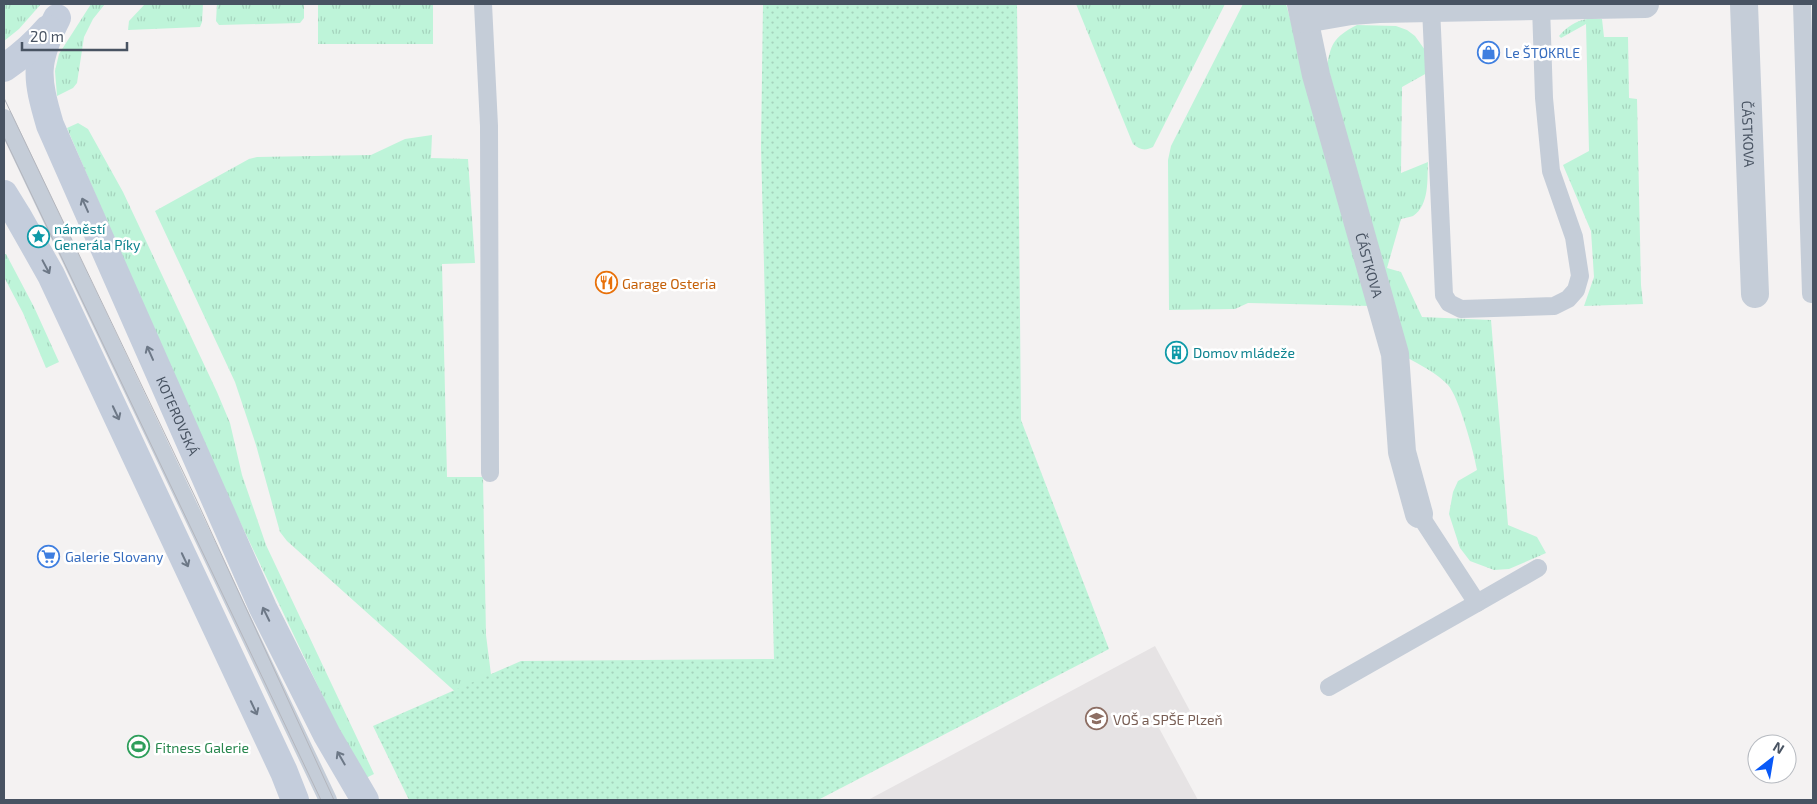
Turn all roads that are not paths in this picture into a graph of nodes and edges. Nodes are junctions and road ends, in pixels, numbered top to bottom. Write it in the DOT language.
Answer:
graph roads {
  1 [pos="483,4"];
  2 [pos="1645,4"];
  3 [pos="1744,4"];
  4 [pos="1802,4"];
  5 [pos="1541,6"];
  6 [pos="64,8"];
  7 [pos="1431,8"];
  8 [pos="1303,11"];
  9 [pos="4,68"];
  10 [pos="4,118"];
  11 [pos="4,194"];
  12 [pos="1755,294"];
  13 [pos="1811,294"];
  14 [pos="490,473"];
  15 [pos="1419,514"];
  16 [pos="1538,568"];
  17 [pos="1477,603"];
  18 [pos="1329,687"];
  19 [pos="284,772"];
  20 [pos="287,800"];
  21 [pos="295,800"];
  22 [pos="328,800"];
  23 [pos="365,800"];
  1 -- 14 [label="lane"];
  2 -- 5 [label="street, ČÁSTKOVA"];
  3 -- 12 [label="street, ČÁSTKOVA"];
  4 -- 13 [label="lane"];
  5 -- 7 [label="street, ČÁSTKOVA"];
  5 -- 7 [label="lane"];
  6 -- 9 [label="street, KOTEROVSKÁ"];
  23 -- 6 [label="street, KOTEROVSKÁ, one-way"];
  7 -- 8 [label="street, ČÁSTKOVA"];
  8 -- 15 [label="street, ČÁSTKOVA"];
  10 -- 22 [label="lane, KOTEROVSKÁ"];
  11 -- 19 [label="street, one-way"];
  15 -- 17 [label="lane"];
  16 -- 17 [label="lane"];
  17 -- 18 [label="lane"];
  19 -- 20 [label="lane"];
  19 -- 21 [label="street"];
}
